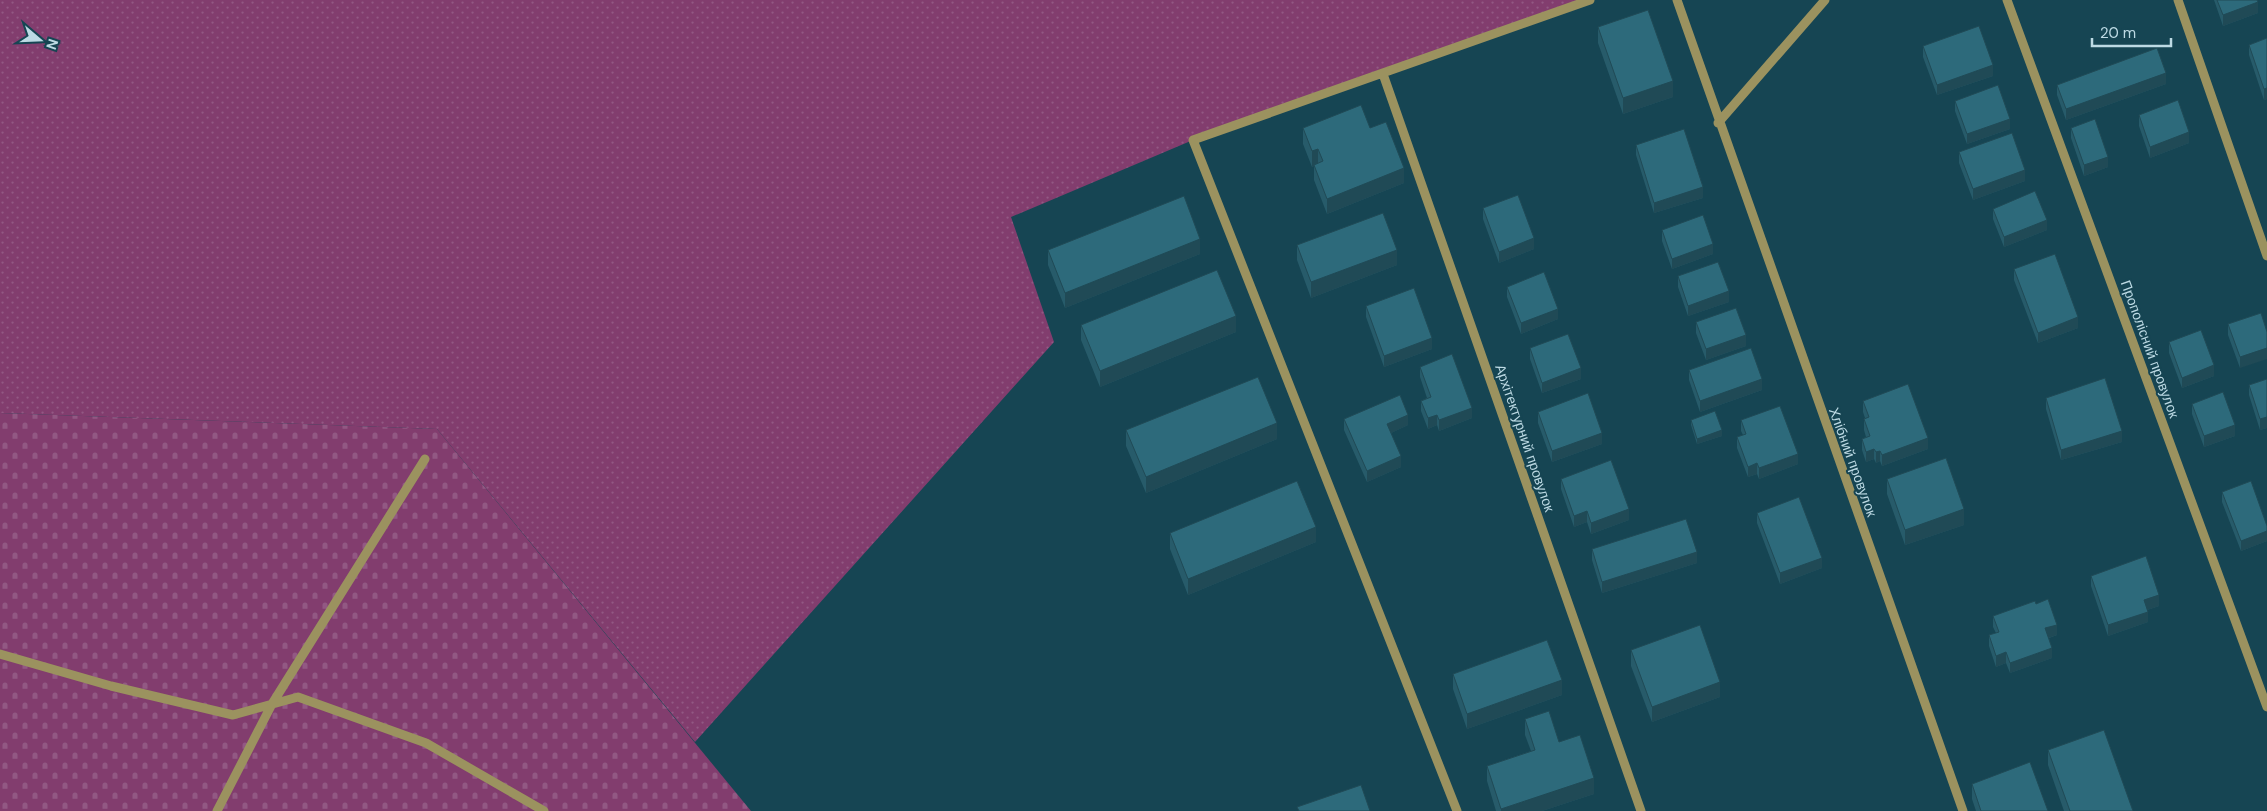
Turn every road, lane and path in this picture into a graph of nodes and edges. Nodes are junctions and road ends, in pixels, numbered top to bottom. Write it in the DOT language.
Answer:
graph roads {
  1 [pos="1590,0"];
  2 [pos="1677,0"];
  3 [pos="1825,0"];
  4 [pos="2007,0"];
  5 [pos="2178,0"];
  6 [pos="1383,74"];
  7 [pos="1718,122"];
  8 [pos="2267,256"];
  9 [pos="425,459"];
  10 [pos="0,654"];
  11 [pos="272,704"];
  12 [pos="2267,707"];
  13 [pos="217,811"];
  14 [pos="544,811"];
  15 [pos="1457,811"];
  16 [pos="1641,811"];
  17 [pos="1962,811"];
  1 -- 6 [label="street"];
  2 -- 7 [label="street, Хлібний провулок"];
  3 -- 7 [label="street"];
  4 -- 12 [label="street, Прополісний провулок"];
  5 -- 8 [label="street"];
  6 -- 15 [label="street"];
  6 -- 16 [label="street, Архітектурний провулок"];
  7 -- 17 [label="street, Хлібний провулок"];
  9 -- 11 [label="street"];
  10 -- 11 [label="street"];
  11 -- 13 [label="street"];
  11 -- 14 [label="street"];
}
